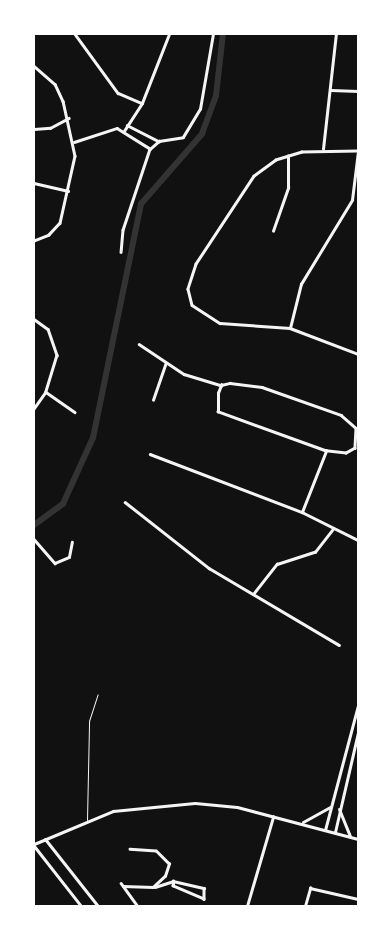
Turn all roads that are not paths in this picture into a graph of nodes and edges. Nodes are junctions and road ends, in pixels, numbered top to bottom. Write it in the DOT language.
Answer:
graph roads {
  1 [pos="75,34"];
  2 [pos="169,34"];
  3 [pos="213,34"];
  4 [pos="336,34"];
  5 [pos="34,66"];
  6 [pos="331,90"];
  7 [pos="358,91"];
  8 [pos="142,103"];
  9 [pos="68,118"];
  10 [pos="127,126"];
  11 [pos="34,129"];
  12 [pos="124,131"];
  13 [pos="159,141"];
  14 [pos="74,142"];
  15 [pos="150,149"];
  16 [pos="323,149"];
  17 [pos="358,151"];
  18 [pos="288,156"];
  19 [pos="34,183"];
  20 [pos="68,191"];
  21 [pos="273,231"];
  22 [pos="34,241"];
  23 [pos="121,252"];
  24 [pos="34,320"];
  25 [pos="290,328"];
  26 [pos="139,344"];
  27 [pos="358,354"];
  28 [pos="166,363"];
  29 [pos="221,385"];
  30 [pos="46,392"];
  31 [pos="153,400"];
  32 [pos="34,409"];
  33 [pos="75,412"];
  34 [pos="326,451"];
  35 [pos="150,454"];
  36 [pos="126,502"];
  37 [pos="302,512"];
  38 [pos="332,530"];
  39 [pos="34,539"];
  40 [pos="358,540"];
  41 [pos="72,542"];
  42 [pos="253,594"];
  43 [pos="339,646"];
  44 [pos="98,694"];
  45 [pos="358,705"];
  46 [pos="355,719"];
  47 [pos="358,722"];
  48 [pos="358,732"];
  49 [pos="331,807"];
  50 [pos="339,808"];
  51 [pos="274,816"];
  52 [pos="87,820"];
  53 [pos="302,823"];
  54 [pos="325,830"];
  55 [pos="335,832"];
  56 [pos="350,836"];
  57 [pos="45,839"];
  58 [pos="358,839"];
  59 [pos="34,845"];
  60 [pos="130,849"];
  61 [pos="173,880"];
  62 [pos="153,887"];
  63 [pos="358,899"];
  64 [pos="81,906"];
  65 [pos="98,906"];
  66 [pos="138,906"];
  67 [pos="247,906"];
  68 [pos="305,906"];
  1 -- 8 [label="street"];
  2 -- 8 [label="street"];
  3 -- 13 [label="street"];
  4 -- 6 [label="street"];
  5 -- 9 [label="street"];
  6 -- 7 [label="street"];
  6 -- 16 [label="street"];
  8 -- 10 [label="street"];
  9 -- 11 [label="street"];
  9 -- 14 [label="street"];
  10 -- 12 [label="street"];
  10 -- 13 [label="street"];
  12 -- 14 [label="street"];
  12 -- 15 [label="street"];
  13 -- 15 [label="street"];
  14 -- 20 [label="street"];
  15 -- 23 [label="street"];
  16 -- 17 [label="street"];
  16 -- 18 [label="street"];
  17 -- 25 [label="street"];
  18 -- 21 [label="street"];
  18 -- 25 [label="street"];
  19 -- 20 [label="street"];
  20 -- 22 [label="street"];
  24 -- 30 [label="street"];
  25 -- 27 [label="street"];
  26 -- 28 [label="street"];
  28 -- 29 [label="street"];
  28 -- 31 [label="street"];
  29 -- 34 [label="street"];
  29 -- 34 [label="street"];
  30 -- 32 [label="street"];
  30 -- 33 [label="street"];
  34 -- 37 [label="street"];
  35 -- 37 [label="street"];
  36 -- 42 [label="street"];
  37 -- 38 [label="street"];
  38 -- 40 [label="street"];
  38 -- 42 [label="street"];
  39 -- 41 [label="street"];
  42 -- 43 [label="street"];
  44 -- 52 [label="lane"];
  45 -- 46 [label="main road"];
  46 -- 47 [label="main road"];
  46 -- 49 [label="main road"];
  48 -- 50 [label="main road"];
  49 -- 53 [label="main road"];
  49 -- 54 [label="main road"];
  50 -- 55 [label="main road"];
  50 -- 56 [label="main road"];
  51 -- 52 [label="main road"];
  51 -- 53 [label="main road"];
  51 -- 67 [label="street"];
  52 -- 57 [label="main road"];
  53 -- 54 [label="main road"];
  54 -- 55 [label="main road"];
  55 -- 56 [label="main road"];
  56 -- 58 [label="main road"];
  57 -- 59 [label="main road"];
  57 -- 65 [label="main road"];
  59 -- 64 [label="main road"];
  60 -- 62 [label="street"];
  61 -- 61 [label="street"];
  61 -- 62 [label="street"];
  62 -- 66 [label="street"];
  63 -- 68 [label="street"];
}
